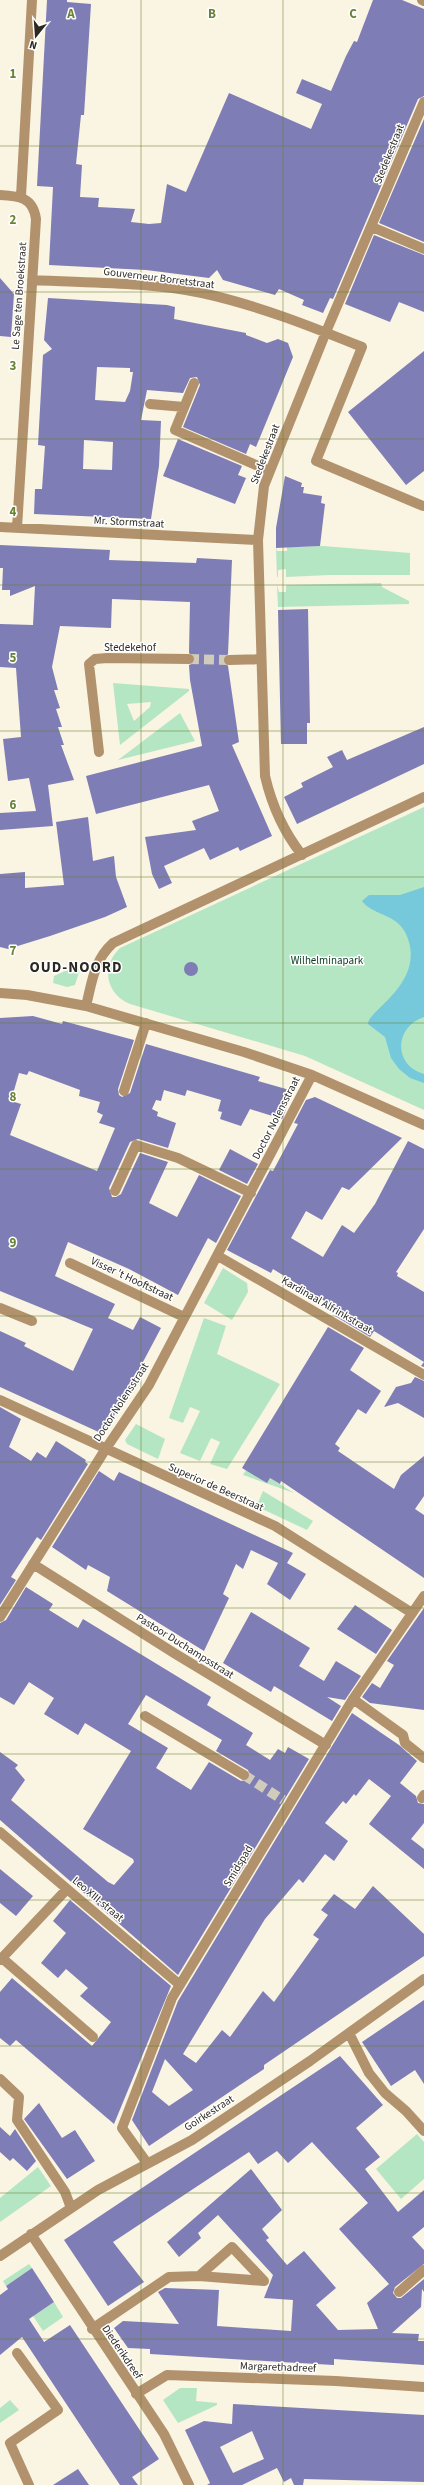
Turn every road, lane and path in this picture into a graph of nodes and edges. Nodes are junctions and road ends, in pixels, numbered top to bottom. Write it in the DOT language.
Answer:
graph roads {
  1 [pos="32,0"];
  2 [pos="424,102"];
  3 [pos="0,195"];
  4 [pos="21,196"];
  5 [pos="372,228"];
  6 [pos="424,249"];
  7 [pos="32,280"];
  8 [pos="326,332"];
  9 [pos="194,383"];
  10 [pos="150,404"];
  11 [pos="184,407"];
  12 [pos="270,471"];
  13 [pos="423,506"];
  14 [pos="0,527"];
  15 [pos="17,528"];
  16 [pos="258,540"];
  17 [pos="190,659"];
  18 [pos="261,659"];
  19 [pos="228,660"];
  20 [pos="99,752"];
  21 [pos="424,797"];
  22 [pos="302,855"];
  23 [pos="0,993"];
  24 [pos="86,1006"];
  25 [pos="146,1023"];
  26 [pos="312,1075"];
  27 [pos="124,1091"];
  28 [pos="424,1125"];
  29 [pos="115,1191"];
  30 [pos="251,1193"];
  31 [pos="218,1256"];
  32 [pos="70,1263"];
  33 [pos="0,1308"];
  34 [pos="184,1317"];
  35 [pos="32,1321"];
  36 [pos="424,1375"];
  37 [pos="0,1400"];
  38 [pos="105,1450"];
  39 [pos="33,1564"];
  40 [pos="424,1596"];
  41 [pos="412,1614"];
  42 [pos="0,1617"];
  43 [pos="353,1699"];
  44 [pos="145,1716"];
  45 [pos="326,1745"];
  46 [pos="424,1758"];
  47 [pos="244,1775"];
  48 [pos="0,1832"];
  49 [pos="67,1890"];
  50 [pos="1,1959"];
  51 [pos="424,1979"];
  52 [pos="180,1985"];
  53 [pos="349,2033"];
  54 [pos="93,2037"];
  55 [pos="0,2079"];
  56 [pos="424,2131"];
  57 [pos="147,2162"];
  58 [pos="71,2208"];
  59 [pos="31,2234"];
  60 [pos="0,2256"];
  61 [pos="424,2270"];
  62 [pos="199,2276"];
  63 [pos="399,2292"];
  64 [pos="92,2329"];
  65 [pos="17,2353"];
  66 [pos="424,2387"];
  67 [pos="136,2394"];
  68 [pos="29,2485"];
  69 [pos="189,2485"];
  1 -- 4 [label="street"];
  2 -- 5 [label="street, Stedekestraat"];
  3 -- 4 [label="street"];
  4 -- 7 [label="street, Le Sage ten Broekstraat"];
  5 -- 6 [label="street"];
  5 -- 8 [label="street, Stedekestraat"];
  7 -- 8 [label="street, Gouverneur Borretstraat"];
  7 -- 15 [label="street, Le Sage ten Broekstraat"];
  8 -- 12 [label="street, Stedekestraat"];
  8 -- 13 [label="street, Gouverneur Borretstraat"];
  9 -- 11 [label="street"];
  10 -- 11 [label="street"];
  11 -- 12 [label="street"];
  12 -- 16 [label="street, Stedekestraat"];
  14 -- 15 [label="street, Mr. Stormstraat"];
  15 -- 16 [label="street, Mr. Stormstraat"];
  16 -- 18 [label="street, Stedekestraat"];
  17 -- 20 [label="street, Stedekehof"];
  18 -- 19 [label="street"];
  18 -- 22 [label="street, Stedekestraat"];
  21 -- 22 [label="street"];
  22 -- 24 [label="street"];
  23 -- 24 [label="street"];
  24 -- 25 [label="street"];
  25 -- 26 [label="street"];
  25 -- 27 [label="street"];
  26 -- 28 [label="street"];
  26 -- 30 [label="street, Doctor Nolensstraat"];
  29 -- 30 [label="street"];
  30 -- 31 [label="street, Doctor Nolensstraat"];
  31 -- 34 [label="street, Doctor Nolensstraat"];
  31 -- 36 [label="street, Kardinaal Alfrinkstraat"];
  32 -- 34 [label="street, Visser 't Hooftstraat"];
  33 -- 35 [label="street"];
  34 -- 38 [label="street, Doctor Nolensstraat"];
  37 -- 38 [label="street, Superior de Beerstraat"];
  38 -- 39 [label="street, Doctor Nolensstraat"];
  38 -- 41 [label="street, Superior de Beerstraat"];
  39 -- 42 [label="street, Doctor Nolensstraat"];
  39 -- 45 [label="street, Pastoor Duchampsstraat"];
  40 -- 41 [label="street, Smidspad"];
  41 -- 43 [label="street, Smidspad"];
  43 -- 45 [label="street, Smidspad"];
  43 -- 46 [label="street"];
  44 -- 47 [label="street"];
  45 -- 52 [label="street, Smidspad"];
  48 -- 49 [label="street, Leo XIII-straat"];
  49 -- 50 [label="street"];
  49 -- 52 [label="street, Leo XIII-straat"];
  50 -- 54 [label="street"];
  51 -- 53 [label="street, Goirkestraat"];
  52 -- 57 [label="street, Smidspad"];
  53 -- 56 [label="street"];
  53 -- 57 [label="street, Goirkestraat"];
  55 -- 58 [label="street"];
  57 -- 58 [label="street, Goirkestraat"];
  58 -- 59 [label="street, Goirkestraat"];
  59 -- 60 [label="street, Goirkestraat"];
  59 -- 64 [label="street, Diederikdreef"];
  61 -- 63 [label="street"];
  62 -- 62 [label="street"];
  62 -- 64 [label="street"];
  64 -- 67 [label="street, Diederikdreef"];
  65 -- 68 [label="street"];
  66 -- 67 [label="street, Margarethadreef"];
  67 -- 69 [label="street, Diederikdreef"];
}
